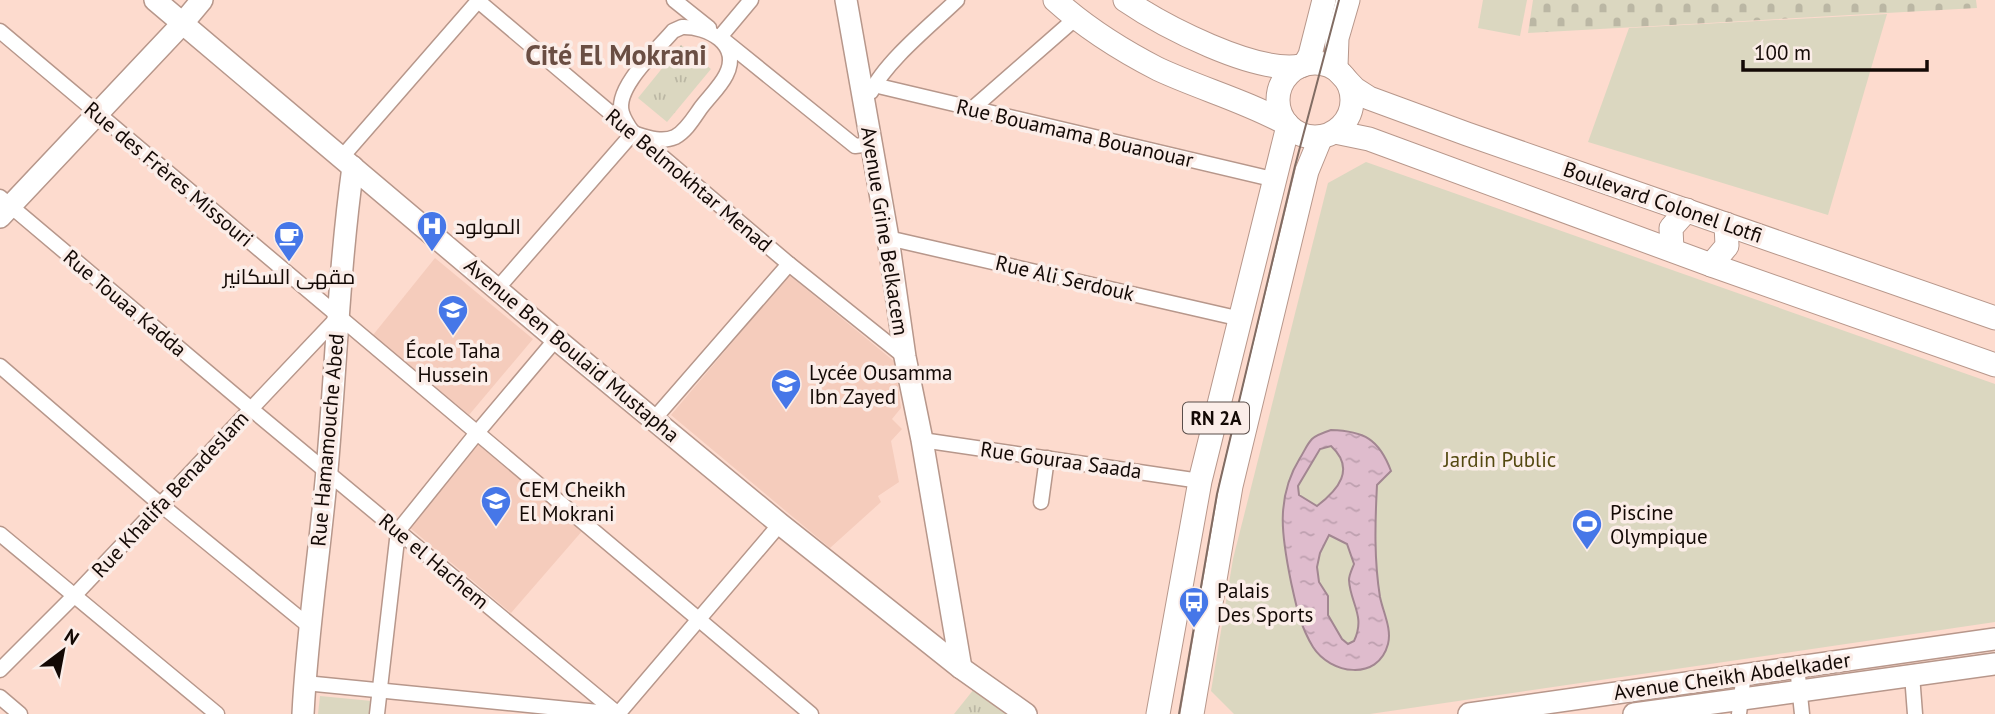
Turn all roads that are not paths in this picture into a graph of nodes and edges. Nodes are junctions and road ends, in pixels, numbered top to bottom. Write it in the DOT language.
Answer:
graph roads {
  1 [pos="155,0"];
  2 [pos="202,0"];
  3 [pos="477,0"];
  4 [pos="674,0"];
  5 [pos="751,0"];
  6 [pos="846,0"];
  7 [pos="957,0"];
  8 [pos="1055,0"];
  9 [pos="1125,0"];
  10 [pos="1324,0"];
  11 [pos="1348,0"];
  12 [pos="1076,18"];
  13 [pos="182,24"];
  14 [pos="0,31"];
  15 [pos="720,37"];
  16 [pos="857,59"];
  17 [pos="1303,65"];
  18 [pos="887,70"];
  19 [pos="1339,73"];
  20 [pos="874,85"];
  21 [pos="972,109"];
  22 [pos="866,110"];
  23 [pos="98,114"];
  24 [pos="1288,125"];
  25 [pos="633,133"];
  26 [pos="1328,134"];
  27 [pos="871,145"];
  28 [pos="348,162"];
  29 [pos="1276,180"];
  30 [pos="3,206"];
  31 [pos="1687,210"];
  32 [pos="1726,224"];
  33 [pos="888,238"];
  34 [pos="1672,250"];
  35 [pos="789,264"];
  36 [pos="1711,265"];
  37 [pos="497,289"];
  38 [pos="338,317"];
  39 [pos="1995,318"];
  40 [pos="1241,319"];
  41 [pos="556,339"];
  42 [pos="905,357"];
  43 [pos="1995,365"];
  44 [pos="0,366"];
  45 [pos="250,408"];
  46 [pos="654,419"];
  47 [pos="476,434"];
  48 [pos="922,440"];
  49 [pos="1046,458"];
  50 [pos="327,472"];
  51 [pos="1200,481"];
  52 [pos="1041,502"];
  53 [pos="160,504"];
  54 [pos="780,524"];
  55 [pos="398,531"];
  56 [pos="0,534"];
  57 [pos="73,597"];
  58 [pos="699,618"];
  59 [pos="309,626"];
  60 [pos="1995,639"];
  61 [pos="1995,664"];
  62 [pos="1797,666"];
  63 [pos="961,668"];
  64 [pos="0,670"];
  65 [pos="1744,673"];
  66 [pos="1912,675"];
  67 [pos="305,684"];
  68 [pos="380,690"];
  69 [pos="1800,690"];
  70 [pos="0,697"];
  71 [pos="1740,706"];
  72 [pos="497,707"];
  73 [pos="20,714"];
  74 [pos="217,714"];
  75 [pos="303,714"];
  76 [pos="377,714"];
  77 [pos="619,714"];
  78 [pos="811,714"];
  79 [pos="1026,714"];
  80 [pos="1158,714"];
  81 [pos="1192,714"];
  82 [pos="1474,714"];
  83 [pos="1634,714"];
  84 [pos="1801,714"];
  85 [pos="1915,714"];
  1 -- 13 [label="main road, Avenue Ben Boulaid Mustapha"];
  2 -- 13 [label="main road"];
  3 -- 25 [label="street, Rue Belmokhtar Menad"];
  3 -- 28 [label="street"];
  4 -- 15 [label="street"];
  5 -- 15 [label="street"];
  6 -- 16 [label="main road, Avenue Grine Belkacem"];
  7 -- 18 [label="street"];
  8 -- 12 [label="main road"];
  9 -- 17 [label="main road"];
  10 -- 17 [label="main road"];
  11 -- 19 [label="main road"];
  12 -- 21 [label="street"];
  12 -- 24 [label="main road"];
  13 -- 23 [label="main road"];
  13 -- 28 [label="main road, Avenue Ben Boulaid Mustapha"];
  14 -- 23 [label="street, Rue des Frères Missouri"];
  15 -- 25 [label="street"];
  15 -- 25 [label="street"];
  15 -- 27 [label="street"];
  16 -- 18 [label="street"];
  16 -- 22 [label="main road, Avenue Grine Belkacem"];
  17 -- 19 [label="main road"];
  17 -- 24 [label="main road"];
  18 -- 20 [label="street"];
  19 -- 26 [label="main road"];
  19 -- 31 [label="main road, Boulevard Colonel Lotfi"];
  20 -- 21 [label="street, Rue Bouamama Bouanouar"];
  20 -- 22 [label="street"];
  21 -- 29 [label="street, Rue Bouamama Bouanouar"];
  22 -- 27 [label="main road, Avenue Grine Belkacem"];
  23 -- 30 [label="main road"];
  23 -- 38 [label="street, Rue des Frères Missouri"];
  24 -- 26 [label="main road"];
  24 -- 29 [label="main road, RN 2A"];
  25 -- 35 [label="street, Rue Belmokhtar Menad"];
  25 -- 37 [label="street"];
  26 -- 34 [label="main road, Boulevard Colonel Lotfi"];
  26 -- 81 [label="main road, RN 2A"];
  27 -- 33 [label="main road, Avenue Grine Belkacem"];
  28 -- 37 [label="main road, Avenue Ben Boulaid Mustapha"];
  28 -- 38 [label="main road, Rue Hamamouche Abed"];
  29 -- 40 [label="main road, RN 2A"];
  30 -- 45 [label="street, Rue Touaa Kadda"];
  31 -- 32 [label="main road, Boulevard Colonel Lotfi"];
  31 -- 34 [label="main road"];
  32 -- 36 [label="main road"];
  32 -- 39 [label="main road, Boulevard Colonel Lotfi"];
  33 -- 40 [label="street, Rue Ali Serdouk"];
  33 -- 42 [label="main road, Avenue Grine Belkacem"];
  34 -- 36 [label="main road, Boulevard Colonel Lotfi"];
  35 -- 42 [label="street, Rue Belmokhtar Menad"];
  35 -- 46 [label="street"];
  36 -- 43 [label="main road, Boulevard Colonel Lotfi"];
  37 -- 41 [label="main road, Avenue Ben Boulaid Mustapha"];
  38 -- 45 [label="street, Rue Khalifa Benadeslam"];
  38 -- 47 [label="street, Rue des Frères Missouri"];
  38 -- 50 [label="main road, Rue Hamamouche Abed"];
  40 -- 51 [label="main road, RN 2A"];
  41 -- 46 [label="main road, Avenue Ben Boulaid Mustapha"];
  41 -- 47 [label="street"];
  42 -- 48 [label="main road, Avenue Grine Belkacem"];
  44 -- 53 [label="street"];
  45 -- 50 [label="street, Rue el Hachem"];
  45 -- 53 [label="street, Rue Khalifa Benadeslam"];
  46 -- 54 [label="main road, Avenue Ben Boulaid Mustapha"];
  47 -- 55 [label="street"];
  47 -- 58 [label="street, Rue des Frères Missouri"];
  48 -- 49 [label="street, Rue Gouraa Saada"];
  48 -- 63 [label="main road, Avenue Grine Belkacem"];
  49 -- 51 [label="street, Rue Gouraa Saada"];
  49 -- 52 [label="street"];
  50 -- 55 [label="street, Rue el Hachem"];
  50 -- 59 [label="main road, Rue Hamamouche Abed"];
  51 -- 80 [label="main road, RN 2A"];
  53 -- 57 [label="street, Rue Khalifa Benadeslam"];
  53 -- 59 [label="street"];
  54 -- 58 [label="street"];
  54 -- 63 [label="main road, Avenue Ben Boulaid Mustapha"];
  55 -- 68 [label="street"];
  55 -- 77 [label="street, Rue el Hachem"];
  56 -- 57 [label="street"];
  57 -- 64 [label="street, Rue Khalifa Benadeslam"];
  57 -- 74 [label="street"];
  58 -- 77 [label="street"];
  58 -- 78 [label="street, Rue des Frères Missouri"];
  59 -- 67 [label="main road, Rue Hamamouche Abed"];
  60 -- 62 [label="main road, Avenue Cheikh Abdelkader"];
  61 -- 66 [label="main road, Avenue Cheikh Abdelkader"];
  62 -- 65 [label="main road, Avenue Cheikh Abdelkader"];
  62 -- 69 [label="street"];
  63 -- 79 [label="main road, Avenue Ben Boulaid Mustapha"];
  65 -- 71 [label="street"];
  65 -- 82 [label="main road, Avenue Cheikh Abdelkader"];
  66 -- 69 [label="main road, Avenue Cheikh Abdelkader"];
  66 -- 85 [label="street"];
  67 -- 68 [label="street"];
  67 -- 75 [label="main road, Rue Hamamouche Abed"];
  68 -- 72 [label="street"];
  68 -- 76 [label="street"];
  69 -- 71 [label="main road, Avenue Cheikh Abdelkader"];
  69 -- 84 [label="street"];
  70 -- 73 [label="street"];
  71 -- 83 [label="main road, Avenue Cheikh Abdelkader"];
  72 -- 77 [label="street"];
}
